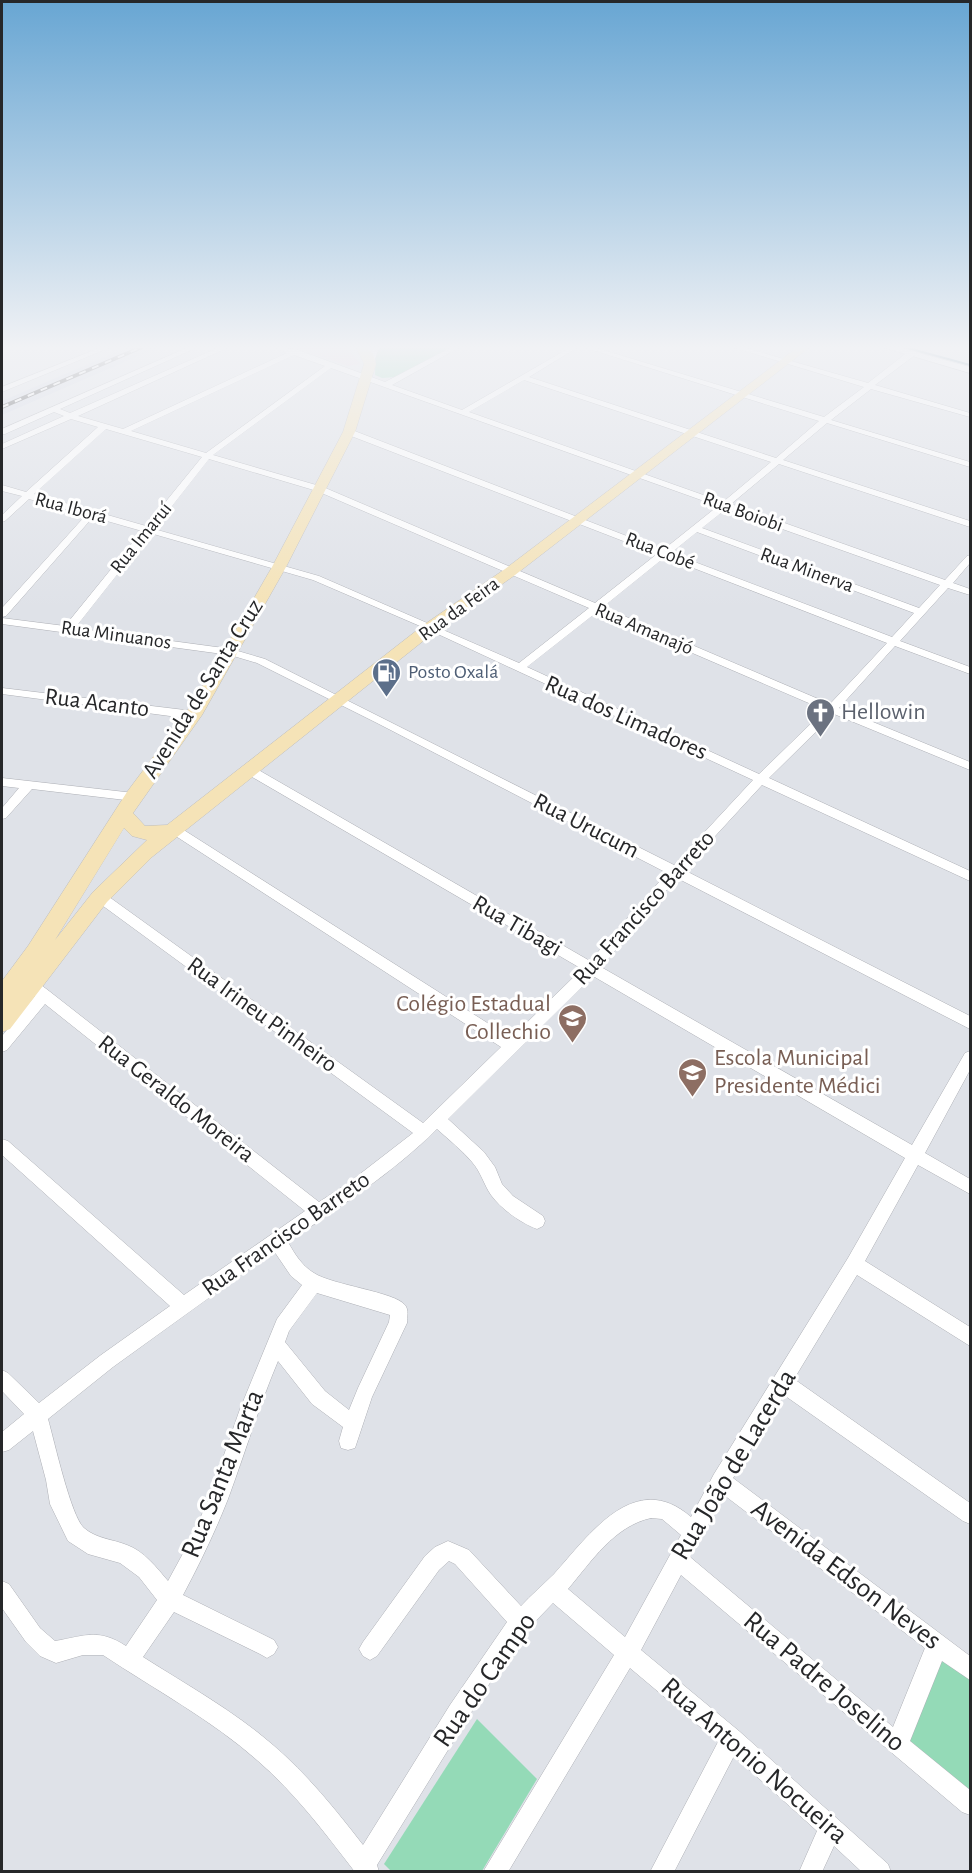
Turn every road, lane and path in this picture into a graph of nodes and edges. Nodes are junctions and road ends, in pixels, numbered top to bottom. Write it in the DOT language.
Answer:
graph roads {
  1 [pos="30,434"];
  2 [pos="95,434"];
  3 [pos="136,434"];
  4 [pos="236,434"];
  5 [pos="348,434"];
  6 [pos="355,434"];
  7 [pos="527,434"];
  8 [pos="690,434"];
  9 [pos="696,434"];
  10 [pos="809,434"];
  11 [pos="875,434"];
  12 [pos="2,447"];
  13 [pos="207,456"];
  14 [pos="778,462"];
  15 [pos="970,465"];
  16 [pos="638,474"];
  17 [pos="2,488"];
  18 [pos="320,489"];
  19 [pos="26,496"];
  20 [pos="725,505"];
  21 [pos="92,513"];
  22 [pos="2,519"];
  23 [pos="578,520"];
  24 [pos="970,524"];
  25 [pos="695,528"];
  26 [pos="148,530"];
  27 [pos="664,552"];
  28 [pos="970,558"];
  29 [pos="279,567"];
  30 [pos="510,572"];
  31 [pos="946,584"];
  32 [pos="970,592"];
  33 [pos="595,608"];
  34 [pos="920,612"];
  35 [pos="2,614"];
  36 [pos="2,621"];
  37 [pos="431,627"];
  38 [pos="69,628"];
  39 [pos="892,642"];
  40 [pos="231,652"];
  41 [pos="518,669"];
  42 [pos="970,671"];
  43 [pos="2,691"];
  44 [pos="340,699"];
  45 [pos="832,709"];
  46 [pos="193,714"];
  47 [pos="970,766"];
  48 [pos="251,771"];
  49 [pos="761,779"];
  50 [pos="2,782"];
  51 [pos="28,786"];
  52 [pos="129,805"];
  53 [pos="2,815"];
  54 [pos="175,830"];
  55 [pos="675,872"];
  56 [pos="970,876"];
  57 [pos="100,897"];
  58 [pos="591,969"];
  59 [pos="38,991"];
  60 [pos="2,997"];
  61 [pos="2,1023"];
  62 [pos="970,1023"];
  63 [pos="511,1046"];
  64 [pos="2,1047"];
  65 [pos="970,1057"];
  66 [pos="438,1120"];
  67 [pos="423,1132"];
  68 [pos="2,1146"];
  69 [pos="917,1156"];
  70 [pos="970,1187"];
  71 [pos="319,1212"];
  72 [pos="537,1221"];
  73 [pos="277,1239"];
  74 [pos="854,1264"];
  75 [pos="313,1284"];
  76 [pos="183,1306"];
  77 [pos="970,1337"];
  78 [pos="275,1344"];
  79 [pos="2,1379"];
  80 [pos="783,1383"];
  81 [pos="37,1414"];
  82 [pos="353,1422"];
  83 [pos="348,1441"];
  84 [pos="2,1443"];
  85 [pos="721,1482"];
  86 [pos="970,1514"];
  87 [pos="693,1532"];
  88 [pos="678,1560"];
  89 [pos="553,1590"];
  90 [pos="2,1591"];
  91 [pos="170,1599"];
  92 [pos="521,1622"];
  93 [pos="938,1643"];
  94 [pos="267,1647"];
  95 [pos="370,1649"];
  96 [pos="628,1652"];
  97 [pos="128,1661"];
  98 [pos="970,1669"];
  99 [pos="731,1739"];
  100 [pos="897,1745"];
  101 [pos="970,1804"];
  102 [pos="830,1828"];
  103 [pos="367,1868"];
  104 [pos="494,1872"];
  105 [pos="661,1872"];
  106 [pos="810,1872"];
  107 [pos="880,1872"];
  1 -- 12 [label="street"];
  2 -- 19 [label="street"];
  3 -- 13 [label="street, Rua Amanajó"];
  4 -- 13 [label="street, Rua Imaruí"];
  5 -- 18 [label="main road, Avenida de Santa Cruz"];
  6 -- 23 [label="street, Rua Cobé"];
  7 -- 16 [label="street, Rua Boiobi"];
  8 -- 16 [label="main road, Rua da Feira"];
  9 -- 14 [label="street"];
  10 -- 14 [label="street"];
  11 -- 15 [label="street"];
  13 -- 18 [label="street, Rua Amanajó"];
  13 -- 26 [label="street, Rua Imaruí"];
  14 -- 20 [label="street"];
  14 -- 24 [label="street"];
  16 -- 20 [label="street, Rua Boiobi"];
  16 -- 23 [label="main road, Rua da Feira"];
  17 -- 19 [label="street, Rua Iborá"];
  18 -- 29 [label="main road, Avenida de Santa Cruz"];
  18 -- 30 [label="street, Rua Amanajó"];
  19 -- 21 [label="street, Rua Iborá"];
  19 -- 22 [label="street"];
  20 -- 25 [label="street"];
  20 -- 31 [label="street, Rua Boiobi"];
  21 -- 26 [label="street, Rua Iborá"];
  21 -- 35 [label="street"];
  23 -- 27 [label="street, Rua Cobé"];
  23 -- 30 [label="main road, Rua da Feira"];
  25 -- 27 [label="street"];
  25 -- 34 [label="street, Rua Minerva"];
  26 -- 29 [label="street, Rua Iborá"];
  26 -- 38 [label="street, Rua Imaruí"];
  27 -- 33 [label="street"];
  27 -- 39 [label="street, Rua Cobé"];
  28 -- 31 [label="street, Rua Francisco Barreto"];
  29 -- 37 [label="street, Rua dos Limadores"];
  29 -- 40 [label="main road, Avenida de Santa Cruz"];
  30 -- 33 [label="street, Rua Amanajó"];
  30 -- 37 [label="main road, Rua da Feira"];
  31 -- 32 [label="street, Rua Boiobi"];
  31 -- 34 [label="street, Rua Francisco Barreto"];
  33 -- 41 [label="street"];
  33 -- 45 [label="street, Rua Amanajó"];
  34 -- 39 [label="street, Rua Francisco Barreto"];
  36 -- 38 [label="street, Rua Minuanos"];
  37 -- 41 [label="street, Rua dos Limadores"];
  37 -- 44 [label="main road, Rua da Feira"];
  38 -- 40 [label="street, Rua Minuanos"];
  39 -- 42 [label="street, Rua Cobé"];
  39 -- 45 [label="street, Rua Francisco Barreto"];
  40 -- 44 [label="street, Rua Urucum"];
  40 -- 46 [label="main road, Avenida de Santa Cruz"];
  41 -- 49 [label="street, Rua dos Limadores"];
  43 -- 46 [label="street, Rua Acanto"];
  44 -- 48 [label="main road, Rua da Feira"];
  44 -- 55 [label="street, Rua Urucum"];
  45 -- 47 [label="street, Rua Amanajó"];
  45 -- 49 [label="street, Rua Francisco Barreto"];
  46 -- 52 [label="main road, Avenida de Santa Cruz"];
  48 -- 54 [label="main road, Rua da Feira"];
  48 -- 58 [label="street, Rua Tibagi"];
  49 -- 55 [label="street, Rua Francisco Barreto"];
  49 -- 56 [label="street, Rua dos Limadores"];
  50 -- 51 [label="street"];
  51 -- 52 [label="street"];
  51 -- 53 [label="street"];
  52 -- 54 [label="main road"];
  52 -- 60 [label="main road, Avenida de Santa Cruz"];
  54 -- 57 [label="main road, Rua da Feira"];
  54 -- 63 [label="street"];
  55 -- 58 [label="street, Rua Francisco Barreto"];
  55 -- 62 [label="street, Rua Urucum"];
  57 -- 59 [label="main road, Rua da Feira"];
  57 -- 67 [label="street, Rua Irineu Pinheiro"];
  58 -- 63 [label="street, Rua Francisco Barreto"];
  58 -- 69 [label="street, Rua Tibagi"];
  59 -- 61 [label="main road"];
  59 -- 64 [label="street"];
  59 -- 71 [label="street, Rua Geraldo Moreira"];
  63 -- 66 [label="street, Rua Francisco Barreto"];
  65 -- 69 [label="street, Rua João de Lacerda"];
  66 -- 67 [label="street, Rua Francisco Barreto"];
  66 -- 72 [label="street"];
  67 -- 71 [label="street, Rua Francisco Barreto"];
  68 -- 76 [label="street"];
  69 -- 70 [label="street, Rua Tibagi"];
  69 -- 74 [label="street, Rua João de Lacerda"];
  71 -- 73 [label="street, Rua Francisco Barreto"];
  73 -- 75 [label="street"];
  73 -- 76 [label="street, Rua Francisco Barreto"];
  74 -- 77 [label="street"];
  74 -- 80 [label="street, Rua João de Lacerda"];
  75 -- 78 [label="street, Rua Santa Marta"];
  75 -- 82 [label="street"];
  76 -- 81 [label="street, Rua Francisco Barreto"];
  78 -- 82 [label="street"];
  78 -- 91 [label="street, Rua Santa Marta"];
  79 -- 81 [label="street"];
  80 -- 85 [label="street, Rua João de Lacerda"];
  80 -- 86 [label="street"];
  81 -- 84 [label="street, Rua Francisco Barreto"];
  81 -- 91 [label="street"];
  82 -- 83 [label="street"];
  85 -- 87 [label="street, Rua João de Lacerda"];
  85 -- 93 [label="street, Avenida Edson Neves"];
  87 -- 88 [label="street, Rua João de Lacerda"];
  87 -- 89 [label="street, Rua do Campo"];
  88 -- 96 [label="street, Rua João de Lacerda"];
  88 -- 100 [label="street, Rua Padre Joselino"];
  89 -- 92 [label="street, Rua do Campo"];
  89 -- 96 [label="street, Rua Antonio Nocueira"];
  90 -- 97 [label="street"];
  91 -- 94 [label="street"];
  91 -- 97 [label="street, Rua Santa Marta"];
  92 -- 95 [label="street"];
  92 -- 103 [label="street, Rua do Campo"];
  93 -- 98 [label="street, Avenida Edson Neves"];
  93 -- 100 [label="street"];
  96 -- 99 [label="street, Rua Antonio Nocueira"];
  96 -- 104 [label="street, Rua João de Lacerda"];
  97 -- 103 [label="street"];
  99 -- 102 [label="street, Rua Antonio Nocueira"];
  99 -- 105 [label="street"];
  100 -- 101 [label="street, Rua Padre Joselino"];
  102 -- 106 [label="street"];
  102 -- 107 [label="street, Rua Antonio Nocueira"];
}
